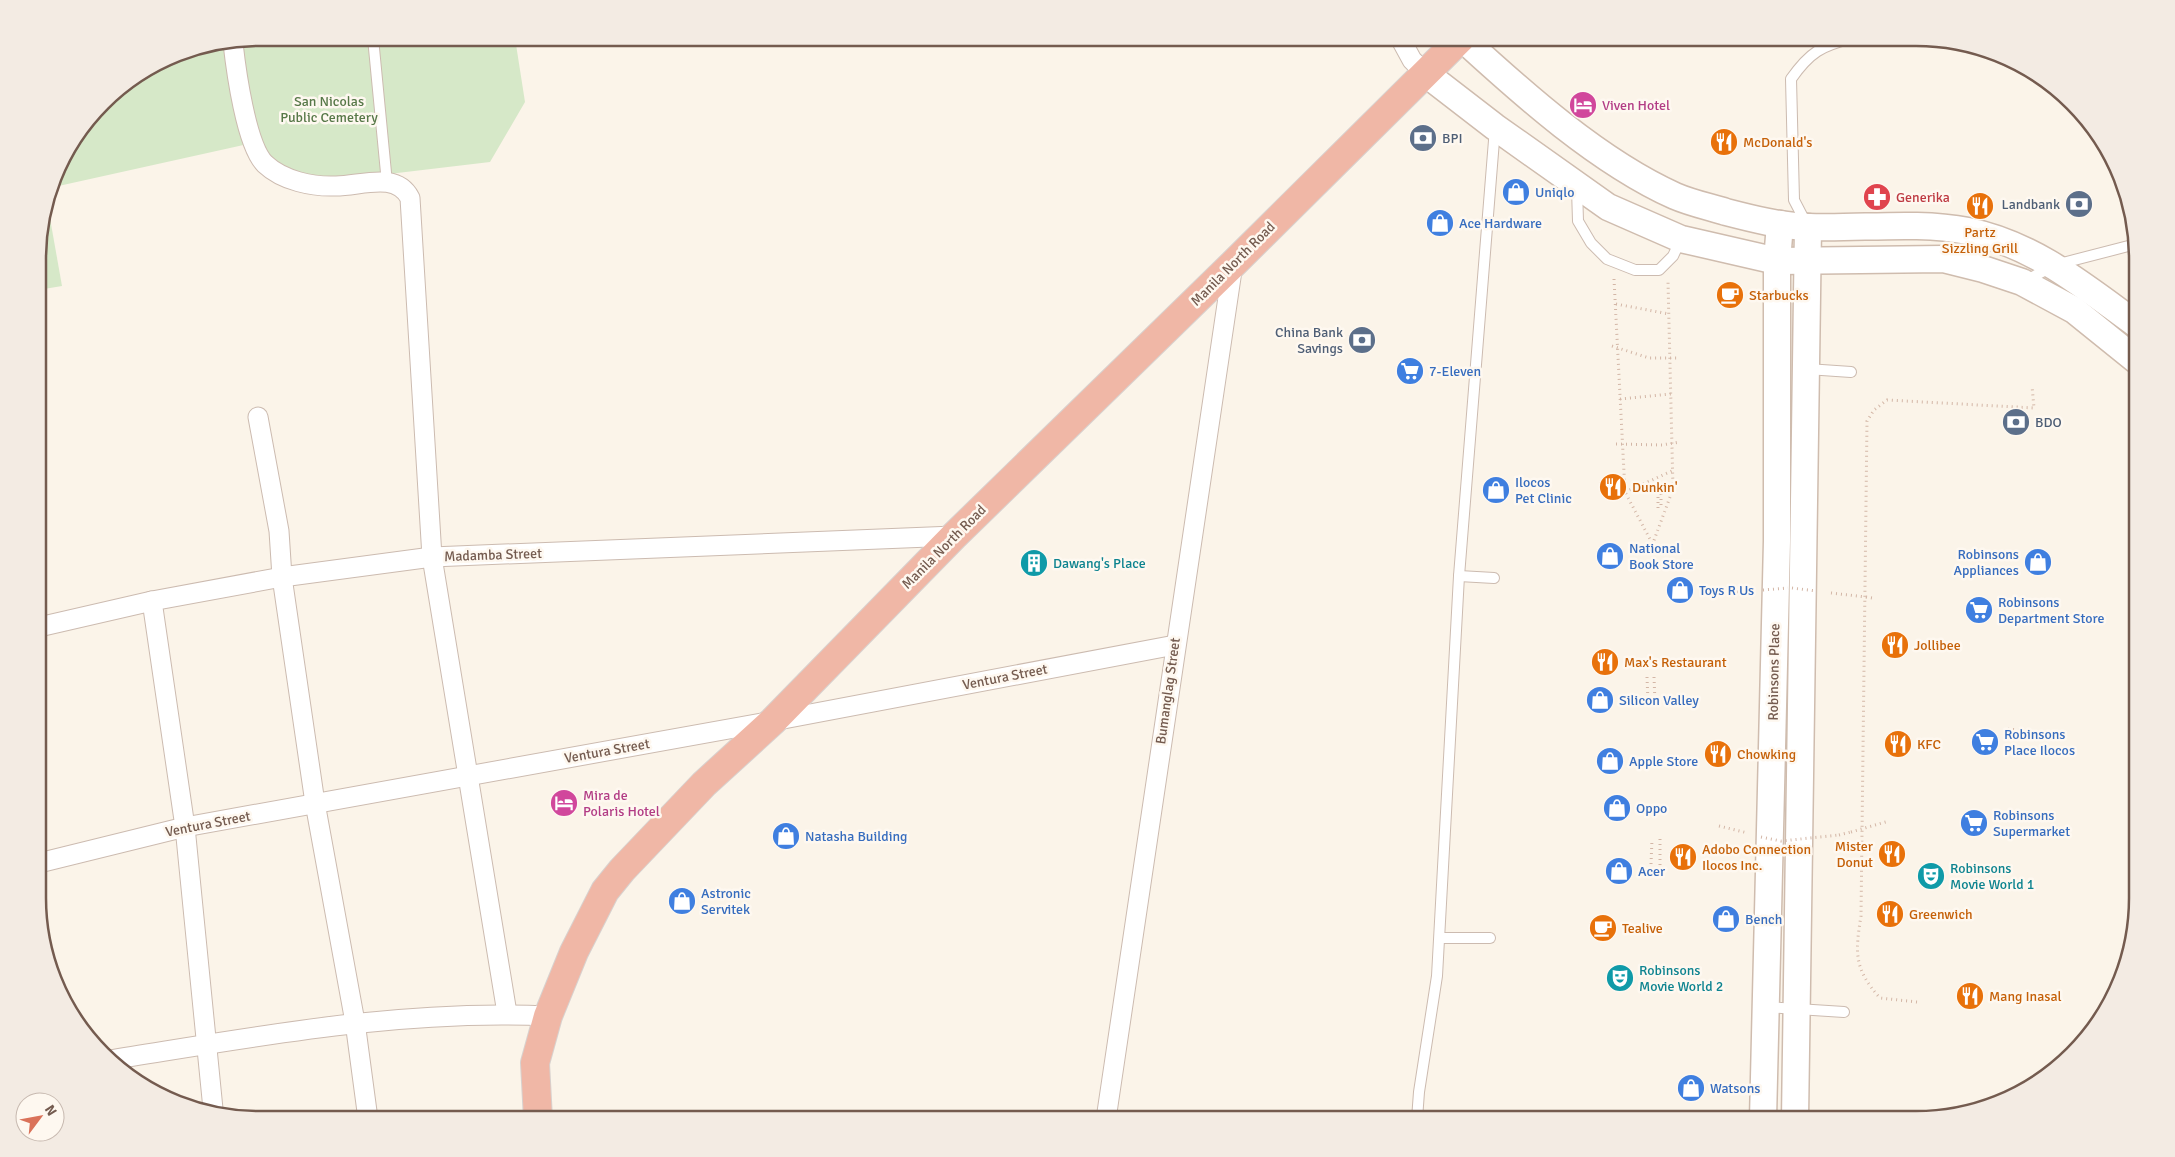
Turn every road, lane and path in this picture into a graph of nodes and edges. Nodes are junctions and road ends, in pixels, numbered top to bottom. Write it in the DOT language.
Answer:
graph roads {
  1 [pos="374,46"];
  2 [pos="1404,46"];
  3 [pos="1454,46"];
  4 [pos="1471,46"];
  5 [pos="1825,46"];
  6 [pos="234,48"];
  7 [pos="1426,73"];
  8 [pos="1495,127"];
  9 [pos="386,183"];
  10 [pos="1577,186"];
  11 [pos="1794,200"];
  12 [pos="1780,224"];
  13 [pos="1808,227"];
  14 [pos="1681,239"];
  15 [pos="2128,246"];
  16 [pos="1668,261"];
  17 [pos="1777,261"];
  18 [pos="1614,262"];
  19 [pos="1807,262"];
  20 [pos="1233,264"];
  21 [pos="2055,265"];
  22 [pos="2022,282"];
  23 [pos="1616,304"];
  24 [pos="1669,314"];
  25 [pos="2107,319"];
  26 [pos="2129,323"];
  27 [pos="1612,346"];
  28 [pos="2129,350"];
  29 [pos="1679,358"];
  30 [pos="1806,369"];
  31 [pos="1851,372"];
  32 [pos="2032,386"];
  33 [pos="1671,394"];
  34 [pos="1620,400"];
  35 [pos="258,417"];
  36 [pos="1680,442"];
  37 [pos="1616,444"];
  38 [pos="1672,471"];
  39 [pos="1673,489"];
  40 [pos="1625,492"];
  41 [pos="1660,508"];
  42 [pos="954,536"];
  43 [pos="1653,543"];
  44 [pos="1652,555"];
  45 [pos="432,557"];
  46 [pos="1459,576"];
  47 [pos="282,577"];
  48 [pos="1494,578"];
  49 [pos="1763,590"];
  50 [pos="1816,591"];
  51 [pos="1831,594"];
  52 [pos="1872,598"];
  53 [pos="152,601"];
  54 [pos="46,625"];
  55 [pos="1175,644"];
  56 [pos="1647,677"];
  57 [pos="1654,677"];
  58 [pos="1648,702"];
  59 [pos="1655,702"];
  60 [pos="773,721"];
  61 [pos="2008,729"];
  62 [pos="2030,731"];
  63 [pos="2008,737"];
  64 [pos="2029,738"];
  65 [pos="467,776"];
  66 [pos="315,803"];
  67 [pos="1889,821"];
  68 [pos="1719,826"];
  69 [pos="185,827"];
  70 [pos="1652,838"];
  71 [pos="1660,838"];
  72 [pos="1799,840"];
  73 [pos="46,861"];
  74 [pos="1651,864"];
  75 [pos="1660,864"];
  76 [pos="1440,938"];
  77 [pos="1490,938"];
  78 [pos="1916,1002"];
  79 [pos="1766,1007"];
  80 [pos="1797,1010"];
  81 [pos="1844,1012"];
  82 [pos="507,1014"];
  83 [pos="548,1016"];
  84 [pos="355,1022"];
  85 [pos="208,1044"];
  86 [pos="119,1058"];
  87 [pos="213,1105"];
  88 [pos="367,1111"];
  89 [pos="538,1111"];
  90 [pos="1107,1111"];
  91 [pos="1418,1111"];
  92 [pos="1762,1111"];
  93 [pos="1796,1111"];
  1 -- 9 [label="lane"];
  2 -- 7 [label="street"];
  3 -- 7 [label="highway, Manila North Road"];
  4 -- 12 [label="street"];
  5 -- 11 [label="lane"];
  6 -- 9 [label="street"];
  7 -- 8 [label="street"];
  7 -- 20 [label="highway, Manila North Road"];
  8 -- 10 [label="street"];
  8 -- 46 [label="lane"];
  9 -- 45 [label="street"];
  10 -- 14 [label="street"];
  10 -- 18 [label="lane"];
  11 -- 12 [label="lane"];
  11 -- 13 [label="lane"];
  12 -- 13 [label="street"];
  12 -- 17 [label="street, Robinsons Place"];
  13 -- 19 [label="street, Robinsons Place"];
  13 -- 21 [label="street"];
  14 -- 16 [label="lane"];
  14 -- 17 [label="street"];
  15 -- 21 [label="lane"];
  16 -- 18 [label="lane"];
  16 -- 24 [label="path"];
  17 -- 19 [label="street"];
  17 -- 79 [label="street, Robinsons Place"];
  18 -- 23 [label="path"];
  19 -- 22 [label="street"];
  19 -- 30 [label="street, Robinsons Place"];
  20 -- 42 [label="highway, Manila North Road"];
  20 -- 55 [label="street, Bumanglag Street"];
  21 -- 22 [label="lane"];
  21 -- 25 [label="street"];
  22 -- 25 [label="street"];
  23 -- 24 [label="path"];
  23 -- 34 [label="path"];
  24 -- 33 [label="path"];
  25 -- 26 [label="street"];
  25 -- 28 [label="street"];
  27 -- 29 [label="path, bridge"];
  30 -- 31 [label="lane"];
  30 -- 72 [label="street, Robinsons Place"];
  32 -- 78 [label="path"];
  33 -- 34 [label="path"];
  33 -- 38 [label="path"];
  34 -- 40 [label="path"];
  35 -- 47 [label="street"];
  36 -- 37 [label="path, bridge"];
  38 -- 39 [label="path"];
  38 -- 40 [label="path"];
  39 -- 41 [label="path"];
  39 -- 43 [label="path"];
  40 -- 43 [label="path"];
  42 -- 45 [label="street, Madamba Street"];
  42 -- 60 [label="highway, Manila North Road"];
  43 -- 44 [label="path"];
  45 -- 47 [label="street, Madamba Street"];
  45 -- 65 [label="street"];
  46 -- 48 [label="lane"];
  46 -- 76 [label="lane"];
  47 -- 53 [label="street, Madamba Street"];
  47 -- 66 [label="street"];
  49 -- 50 [label="path, bridge"];
  51 -- 52 [label="path, bridge"];
  53 -- 54 [label="street, Madamba Street"];
  53 -- 69 [label="street"];
  55 -- 60 [label="street, Ventura Street"];
  55 -- 90 [label="street, Bumanglag Street"];
  56 -- 58 [label="path"];
  57 -- 59 [label="path"];
  60 -- 65 [label="street, Ventura Street"];
  60 -- 83 [label="highway, Manila North Road"];
  61 -- 62 [label="path"];
  63 -- 64 [label="path"];
  65 -- 66 [label="street, Ventura Street"];
  65 -- 82 [label="street"];
  66 -- 69 [label="street, Ventura Street"];
  66 -- 84 [label="street"];
  67 -- 72 [label="path, bridge"];
  68 -- 72 [label="path, bridge"];
  69 -- 73 [label="street, Ventura Street"];
  69 -- 85 [label="street"];
  70 -- 74 [label="path"];
  71 -- 75 [label="path"];
  72 -- 80 [label="street, Robinsons Place"];
  76 -- 77 [label="lane"];
  76 -- 91 [label="lane"];
  79 -- 80 [label="lane"];
  79 -- 92 [label="street, Robinsons Place"];
  80 -- 81 [label="lane"];
  80 -- 93 [label="street, Robinsons Place"];
  82 -- 83 [label="street"];
  82 -- 84 [label="street"];
  83 -- 89 [label="highway, Manila North Road"];
  84 -- 85 [label="street"];
  84 -- 88 [label="street"];
  85 -- 86 [label="street"];
  85 -- 87 [label="street"];
}
